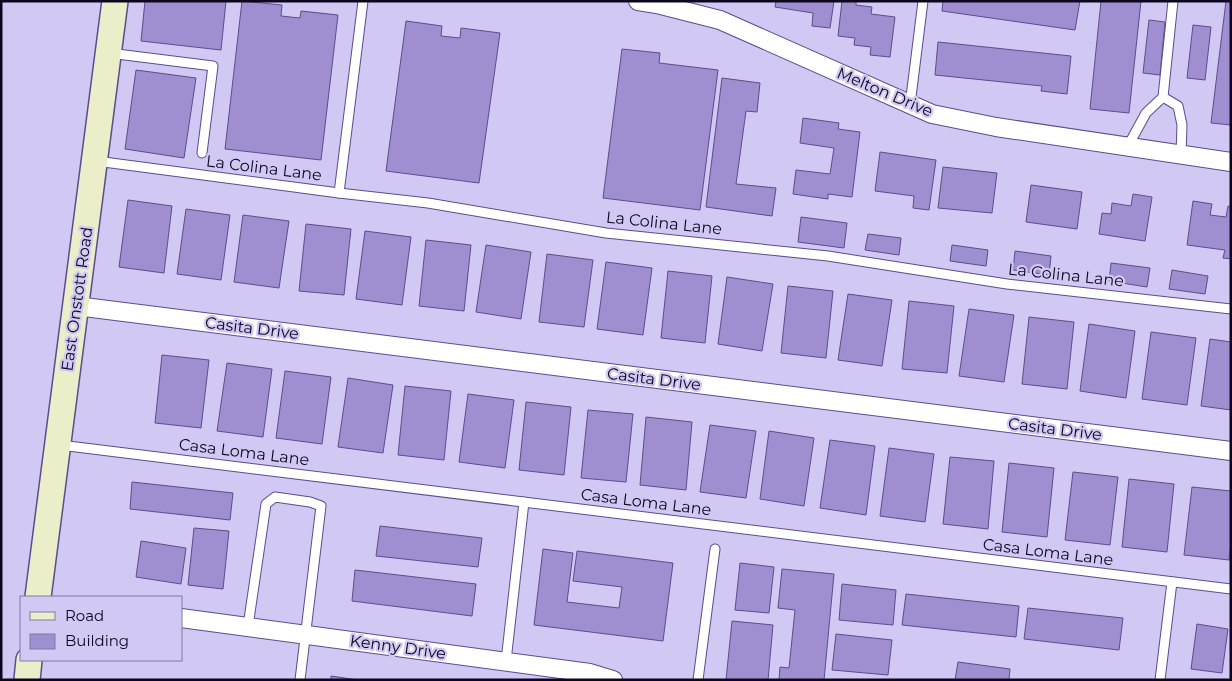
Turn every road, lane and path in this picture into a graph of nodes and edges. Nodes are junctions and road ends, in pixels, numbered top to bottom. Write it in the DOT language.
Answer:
graph roads {
  1 [pos="115,1"];
  2 [pos="363,1"];
  3 [pos="638,1"];
  4 [pos="924,1"];
  5 [pos="1173,1"];
  6 [pos="109,53"];
  7 [pos="1163,97"];
  8 [pos="910,104"];
  9 [pos="1128,146"];
  10 [pos="202,153"];
  11 [pos="1181,154"];
  12 [pos="96,161"];
  13 [pos="1231,162"];
  14 [pos="340,194"];
  15 [pos="76,306"];
  16 [pos="1231,309"];
  17 [pos="58,444"];
  18 [pos="1231,451"];
  19 [pos="524,502"];
  20 [pos="715,549"];
  21 [pos="1172,582"];
  22 [pos="1231,589"];
  23 [pos="38,596"];
  24 [pos="182,618"];
  25 [pos="248,626"];
  26 [pos="305,634"];
  27 [pos="29,661"];
  28 [pos="506,661"];
  29 [pos="27,680"];
  30 [pos="300,680"];
  31 [pos="613,680"];
  32 [pos="698,680"];
  33 [pos="1160,680"];
  1 -- 6 [label="street, East Onstott Road"];
  2 -- 14 [label="lane"];
  3 -- 8 [label="street, Melton Drive"];
  4 -- 8 [label="lane"];
  5 -- 7 [label="lane"];
  6 -- 10 [label="lane"];
  6 -- 12 [label="street, East Onstott Road"];
  7 -- 9 [label="lane"];
  7 -- 11 [label="lane"];
  8 -- 9 [label="street, Melton Drive"];
  9 -- 11 [label="street, Melton Drive"];
  11 -- 13 [label="street, Melton Drive"];
  12 -- 14 [label="lane, La Colina Lane"];
  12 -- 15 [label="street, East Onstott Road"];
  14 -- 16 [label="lane, La Colina Lane"];
  15 -- 17 [label="street, East Onstott Road"];
  15 -- 18 [label="street, Casita Drive"];
  17 -- 19 [label="lane, Casa Loma Lane"];
  17 -- 23 [label="street, East Onstott Road"];
  19 -- 21 [label="lane, Casa Loma Lane"];
  19 -- 28 [label="lane"];
  20 -- 32 [label="lane"];
  21 -- 22 [label="lane, Casa Loma Lane"];
  21 -- 33 [label="lane"];
  24 -- 25 [label="street, Kenny Drive"];
  25 -- 26 [label="street, Kenny Drive"];
  25 -- 26 [label="lane"];
  26 -- 28 [label="street, Kenny Drive"];
  26 -- 30 [label="lane"];
  27 -- 29 [label="street"];
  28 -- 31 [label="street, Kenny Drive"];
}
